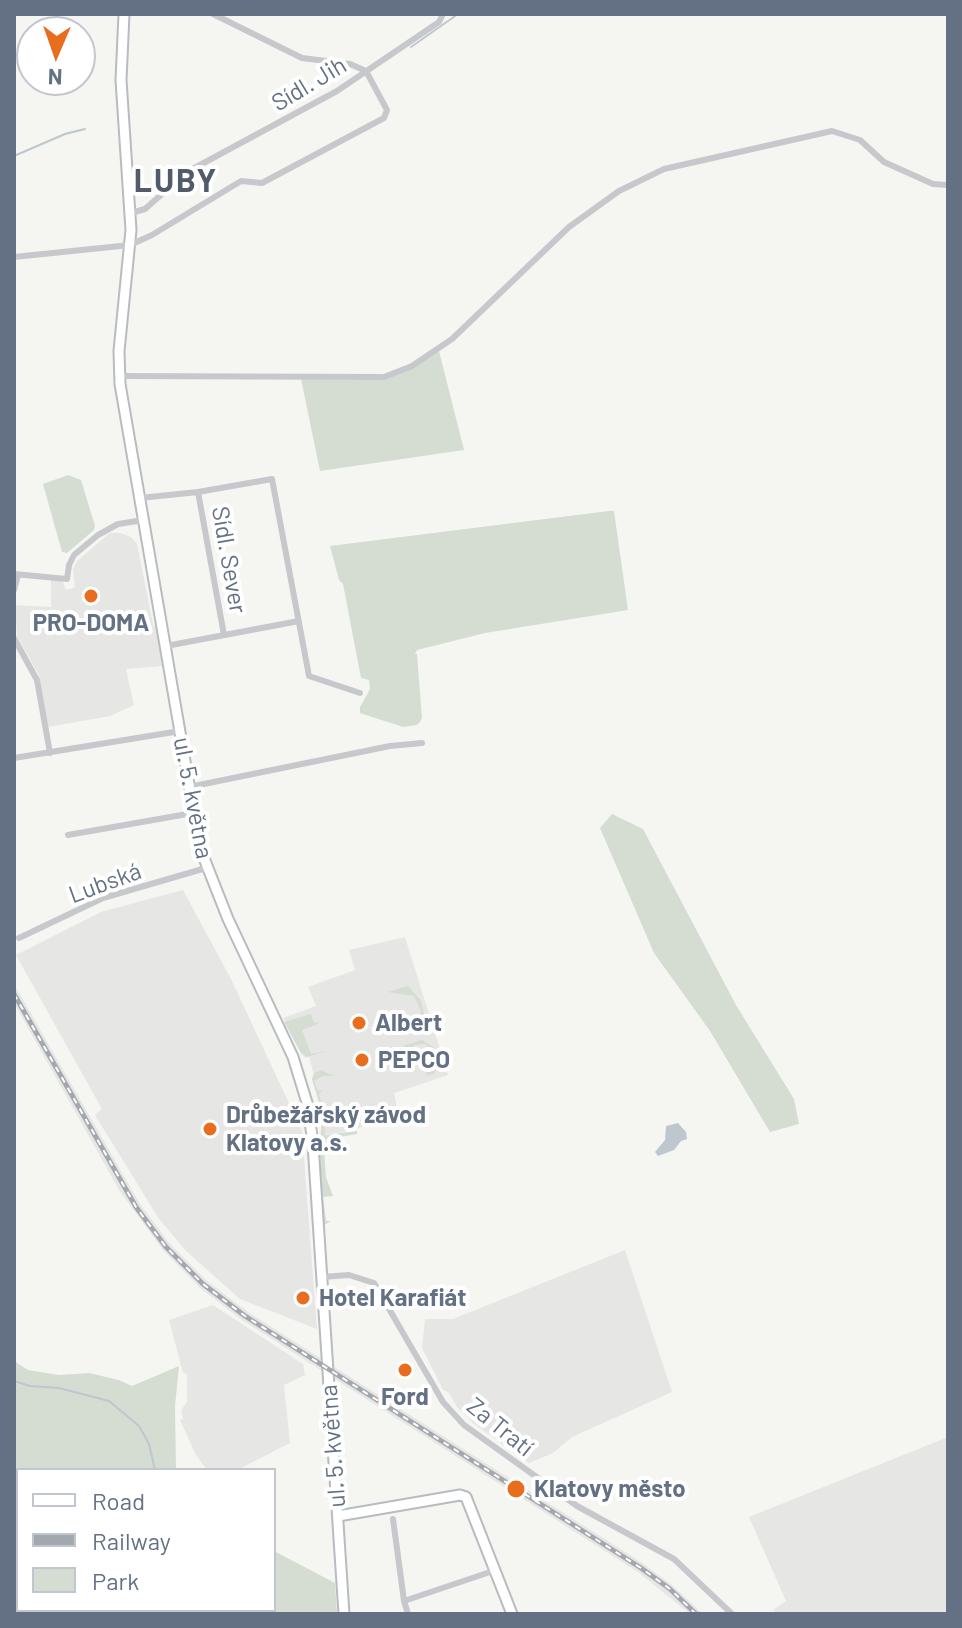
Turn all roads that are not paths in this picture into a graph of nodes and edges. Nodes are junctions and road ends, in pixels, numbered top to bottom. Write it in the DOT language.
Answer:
graph roads {
  1 [pos="124,14"];
  2 [pos="213,14"];
  3 [pos="443,14"];
  4 [pos="366,71"];
  5 [pos="948,185"];
  6 [pos="131,213"];
  7 [pos="130,245"];
  8 [pos="15,257"];
  9 [pos="119,376"];
  10 [pos="198,492"];
  11 [pos="140,498"];
  12 [pos="144,520"];
  13 [pos="16,574"];
  14 [pos="14,590"];
  15 [pos="299,621"];
  16 [pos="224,635"];
  17 [pos="14,638"];
  18 [pos="166,646"];
  19 [pos="360,693"];
  20 [pos="180,731"];
  21 [pos="422,743"];
  22 [pos="50,753"];
  23 [pos="14,758"];
  24 [pos="189,787"];
  25 [pos="193,813"];
  26 [pos="68,835"];
  27 [pos="206,868"];
  28 [pos="19,938"];
  29 [pos="321,1277"];
  30 [pos="338,1516"];
  31 [pos="393,1519"];
  32 [pos="496,1570"];
  33 [pos="404,1601"];
  34 [pos="344,1614"];
  35 [pos="408,1614"];
  36 [pos="512,1614"];
  37 [pos="732,1614"];
  1 -- 6 [label="street, ul. 5. května"];
  2 -- 4 [label="street, Sídl. Jih"];
  3 -- 4 [label="street"];
  4 -- 6 [label="street, Sídl. Jih"];
  4 -- 7 [label="street"];
  5 -- 9 [label="street"];
  6 -- 7 [label="street, ul. 5. května"];
  7 -- 8 [label="street"];
  7 -- 9 [label="street, ul. 5. května"];
  9 -- 11 [label="street, ul. 5. května"];
  10 -- 11 [label="street, Sídl. Sever"];
  10 -- 15 [label="street, Sídl. Sever"];
  10 -- 16 [label="street, Sídl. Sever"];
  11 -- 12 [label="street, ul. 5. května"];
  12 -- 13 [label="street"];
  12 -- 18 [label="street, ul. 5. května"];
  13 -- 14 [label="street"];
  15 -- 16 [label="street, Sídl. Sever"];
  15 -- 19 [label="street, Sídl. Sever"];
  16 -- 18 [label="street, Sídl. Sever"];
  17 -- 22 [label="street"];
  18 -- 20 [label="street, ul. 5. května"];
  20 -- 22 [label="street"];
  20 -- 24 [label="street, ul. 5. května"];
  21 -- 24 [label="street"];
  22 -- 23 [label="street"];
  24 -- 25 [label="street, ul. 5. května"];
  25 -- 26 [label="street, Lubská"];
  25 -- 27 [label="street, ul. 5. května"];
  27 -- 28 [label="street, Lubská"];
  27 -- 29 [label="street, ul. 5. května"];
  29 -- 30 [label="street, ul. 5. května"];
  29 -- 37 [label="street, Za Tratí"];
  30 -- 32 [label="street"];
  30 -- 34 [label="street, ul. 5. května"];
  31 -- 33 [label="street"];
  32 -- 33 [label="street"];
  32 -- 36 [label="street"];
  33 -- 35 [label="street"];
}
